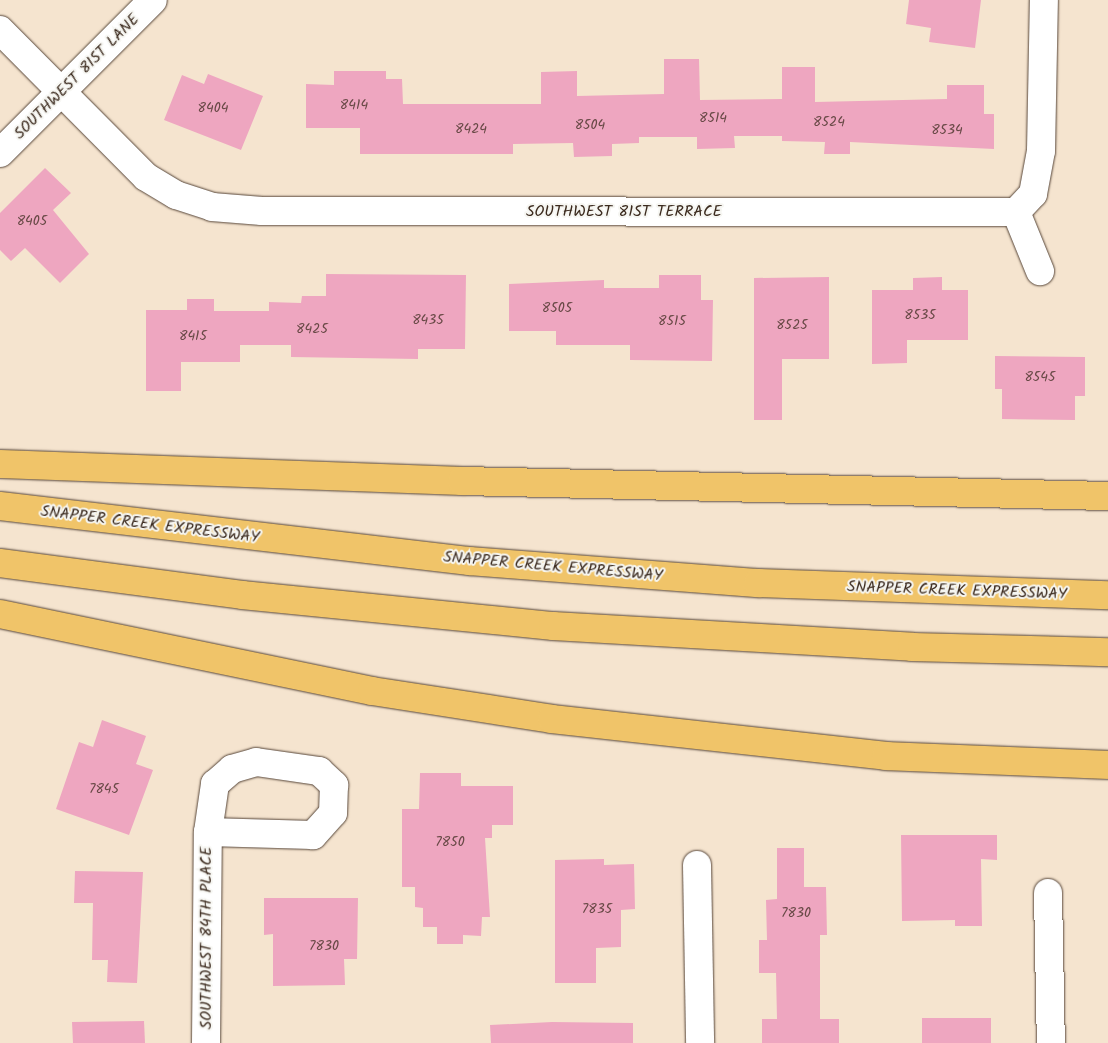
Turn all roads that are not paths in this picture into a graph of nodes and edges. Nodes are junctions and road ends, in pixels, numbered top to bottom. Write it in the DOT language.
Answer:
graph roads {
  1 [pos="153,0"];
  2 [pos="1044,0"];
  3 [pos="0,30"];
  4 [pos="62,92"];
  5 [pos="0,153"];
  6 [pos="1016,212"];
  7 [pos="1040,271"];
  8 [pos="0,464"];
  9 [pos="1108,496"];
  10 [pos="0,506"];
  11 [pos="0,563"];
  12 [pos="1108,596"];
  13 [pos="0,614"];
  14 [pos="1108,652"];
  15 [pos="1108,765"];
  16 [pos="208,832"];
  17 [pos="697,865"];
  18 [pos="1048,893"];
  19 [pos="206,1043"];
  20 [pos="700,1043"];
  21 [pos="1051,1043"];
  1 -- 4 [label="street, SOUTHWEST 81ST LANE"];
  2 -- 6 [label="street"];
  3 -- 4 [label="street, SOUTHWEST 81ST TERRACE"];
  4 -- 5 [label="street, SOUTHWEST 81ST LANE"];
  4 -- 6 [label="street, SOUTHWEST 81ST TERRACE"];
  6 -- 7 [label="street"];
  8 -- 9 [label="highway"];
  10 -- 12 [label="highway, SNAPPER CREEK EXPRESSWAY"];
  11 -- 14 [label="highway"];
  13 -- 15 [label="highway"];
  16 -- 16 [label="street, SOUTHWEST 84TH PLACE"];
  16 -- 19 [label="street, SOUTHWEST 84TH PLACE"];
  17 -- 20 [label="street"];
  18 -- 21 [label="street"];
}
